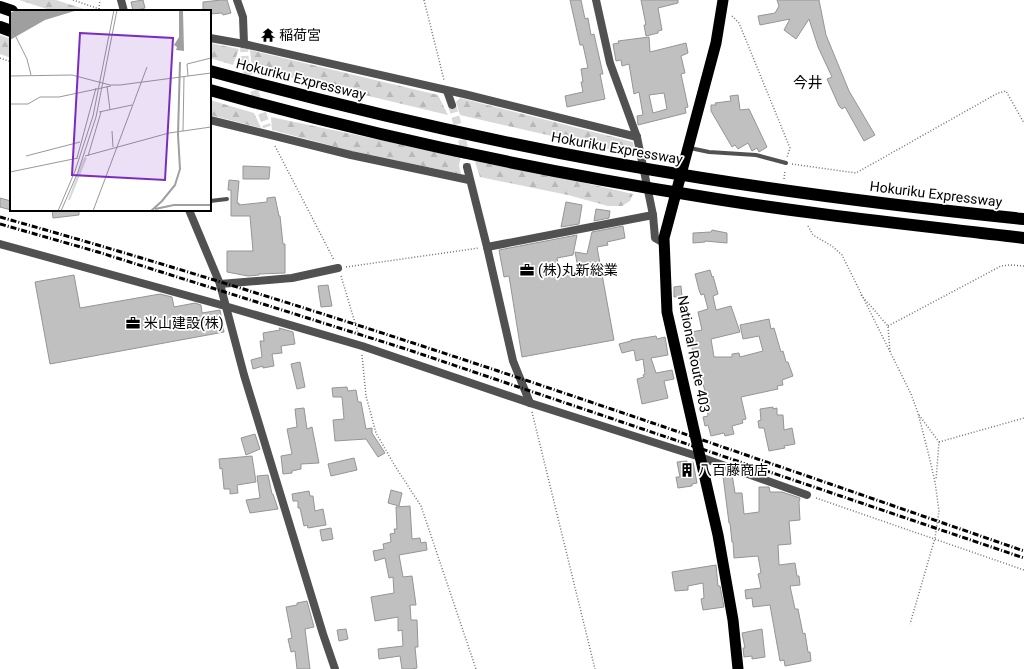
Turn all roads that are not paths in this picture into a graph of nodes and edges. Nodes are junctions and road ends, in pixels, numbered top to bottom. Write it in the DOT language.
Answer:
graph roads {
  1 [pos="121,0"];
  2 [pos="237,0"];
  3 [pos="596,0"];
  4 [pos="723,4"];
  5 [pos="0,7"];
  6 [pos="10,10"];
  7 [pos="124,10"];
  8 [pos="0,27"];
  9 [pos="10,31"];
  10 [pos="211,38"];
  11 [pos="244,44"];
  12 [pos="211,71"];
  13 [pos="211,90"];
  14 [pos="447,91"];
  15 [pos="452,105"];
  16 [pos="211,120"];
  17 [pos="267,127"];
  18 [pos="270,135"];
  19 [pos="636,137"];
  20 [pos="689,148"];
  21 [pos="786,163"];
  22 [pos="467,167"];
  23 [pos="469,180"];
  24 [pos="227,199"];
  25 [pos="211,201"];
  26 [pos="190,211"];
  27 [pos="653,215"];
  28 [pos="1024,219"];
  29 [pos="1024,238"];
  30 [pos="664,243"];
  31 [pos="0,244"];
  32 [pos="487,246"];
  33 [pos="338,268"];
  34 [pos="220,284"];
  35 [pos="225,306"];
  36 [pos="530,402"];
  37 [pos="700,457"];
  38 [pos="807,495"];
  39 [pos="335,669"];
  40 [pos="738,669"];
  1 -- 7 [label="street"];
  2 -- 11 [label="street"];
  3 -- 19 [label="street"];
  4 -- 20 [label="highway, National Route 403"];
  5 -- 6 [label="highway"];
  8 -- 9 [label="highway"];
  10 -- 11 [label="street"];
  11 -- 14 [label="street"];
  12 -- 28 [label="highway, Hokuriku Expressway"];
  13 -- 29 [label="highway"];
  14 -- 15 [label="street"];
  14 -- 19 [label="street"];
  16 -- 18 [label="street"];
  17 -- 18 [label="street"];
  18 -- 23 [label="street"];
  19 -- 27 [label="street"];
  20 -- 21 [label="lane"];
  20 -- 30 [label="highway, National Route 403"];
  22 -- 23 [label="street"];
  23 -- 32 [label="street"];
  24 -- 25 [label="lane"];
  26 -- 34 [label="street"];
  27 -- 30 [label="street"];
  27 -- 32 [label="street"];
  30 -- 37 [label="highway, National Route 403"];
  31 -- 35 [label="street"];
  32 -- 36 [label="street"];
  33 -- 34 [label="street"];
  34 -- 35 [label="street"];
  35 -- 36 [label="street"];
  35 -- 39 [label="street"];
  36 -- 37 [label="street"];
  37 -- 38 [label="street"];
  37 -- 40 [label="highway, National Route 403"];
}
